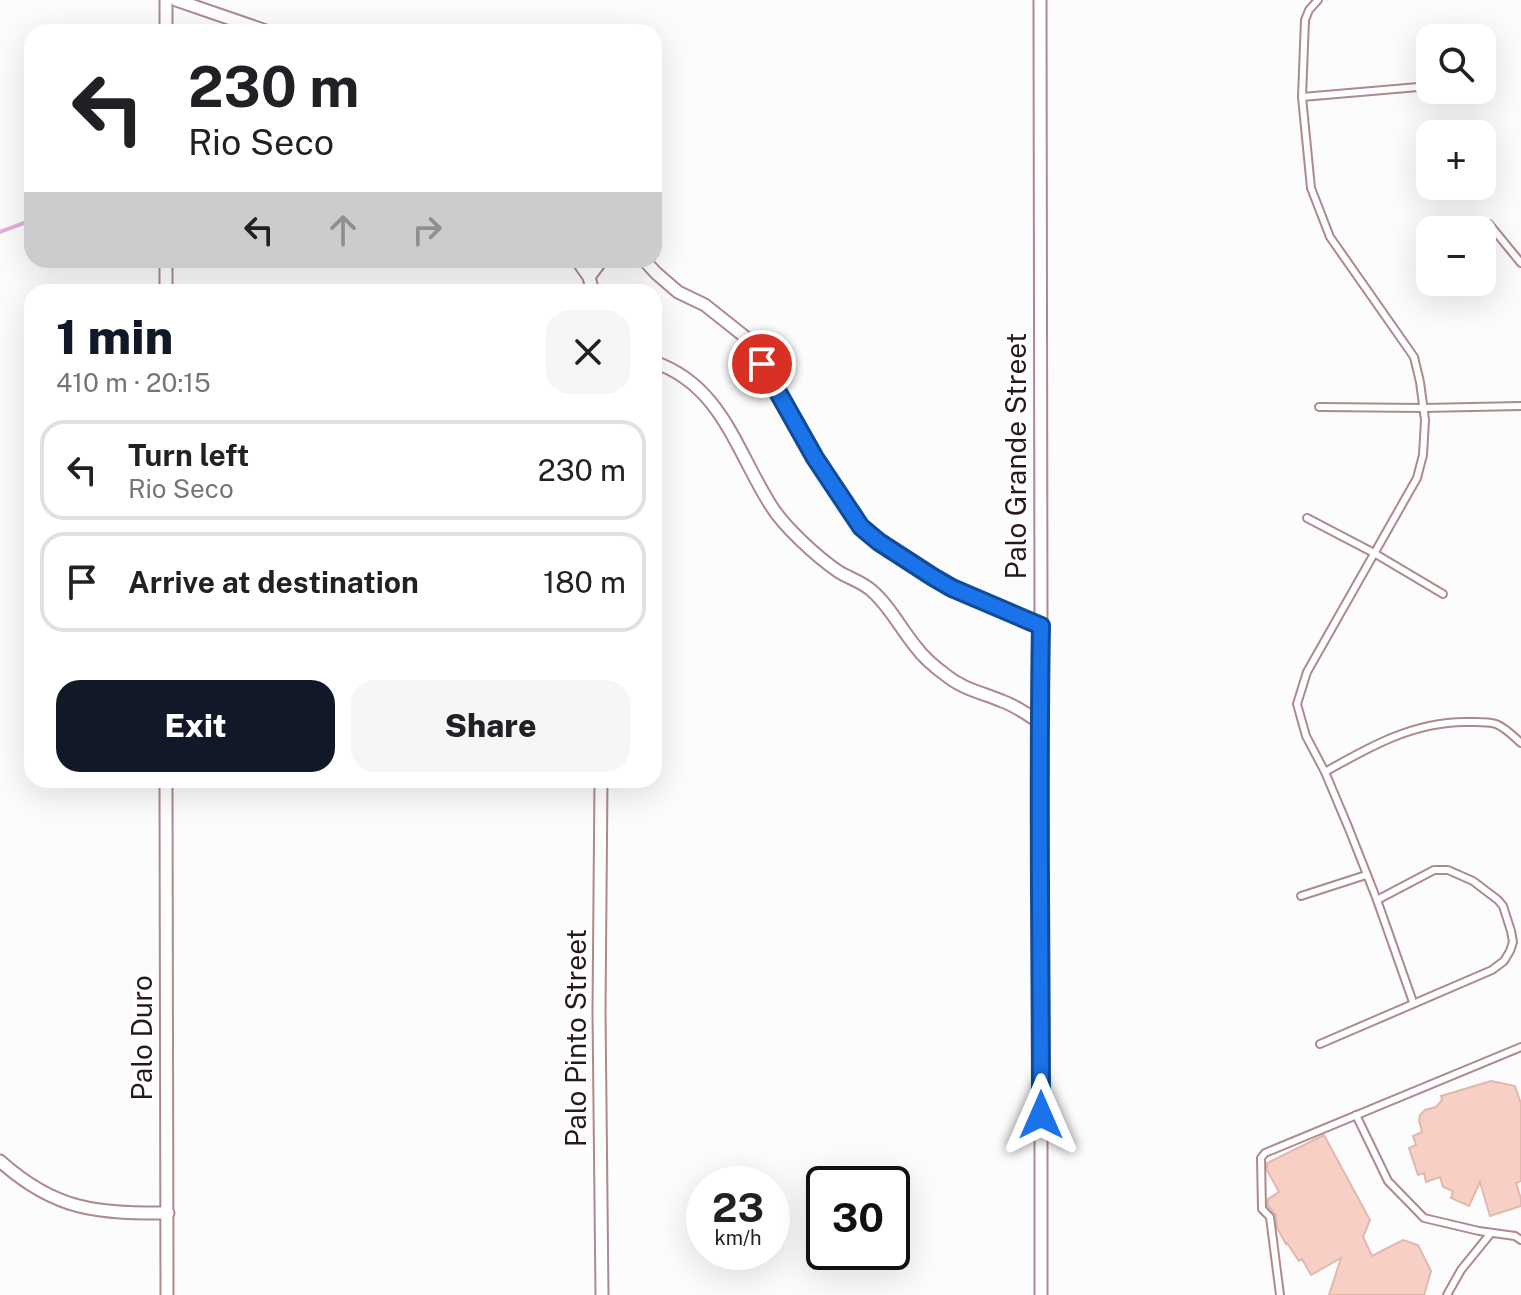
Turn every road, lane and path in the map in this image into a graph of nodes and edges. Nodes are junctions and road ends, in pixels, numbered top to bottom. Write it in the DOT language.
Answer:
graph roads {
  1 [pos="166,0"];
  2 [pos="176,0"];
  3 [pos="1040,0"];
  4 [pos="1318,0"];
  5 [pos="166,24"];
  6 [pos="246,24"];
  7 [pos="1416,87"];
  8 [pos="1302,97"];
  9 [pos="1496,233"];
  10 [pos="1521,263"];
  11 [pos="583,268"];
  12 [pos="596,268"];
  13 [pos="651,268"];
  14 [pos="589,277"];
  15 [pos="591,284"];
  16 [pos="662,366"];
  17 [pos="1521,406"];
  18 [pos="1319,407"];
  19 [pos="1423,408"];
  20 [pos="1307,518"];
  21 [pos="1374,553"];
  22 [pos="1443,594"];
  23 [pos="1041,626"];
  24 [pos="1039,722"];
  25 [pos="1521,743"];
  26 [pos="1325,772"];
  27 [pos="166,788"];
  28 [pos="601,788"];
  29 [pos="1366,875"];
  30 [pos="1301,896"];
  31 [pos="1377,900"];
  32 [pos="1413,1002"];
  33 [pos="1320,1044"];
  34 [pos="1521,1047"];
  35 [pos="1356,1115"];
  36 [pos="0,1161"];
  37 [pos="168,1213"];
  38 [pos="1491,1233"];
  39 [pos="1519,1236"];
  40 [pos="167,1295"];
  41 [pos="602,1295"];
  42 [pos="1041,1295"];
  43 [pos="1280,1295"];
  44 [pos="1447,1295"];
  1 -- 5 [label="street"];
  2 -- 6 [label="street"];
  3 -- 23 [label="street, Palo Grande Street"];
  4 -- 8 [label="lane"];
  7 -- 8 [label="lane"];
  8 -- 19 [label="lane"];
  9 -- 10 [label="lane"];
  11 -- 14 [label="street"];
  12 -- 14 [label="street"];
  13 -- 23 [label="street"];
  14 -- 15 [label="street"];
  16 -- 24 [label="street"];
  17 -- 19 [label="lane"];
  18 -- 19 [label="lane"];
  19 -- 21 [label="lane"];
  20 -- 21 [label="lane"];
  21 -- 22 [label="lane"];
  21 -- 26 [label="lane"];
  23 -- 24 [label="street, Palo Grande Street"];
  24 -- 42 [label="street, Palo Grande Street"];
  25 -- 26 [label="lane"];
  26 -- 29 [label="lane"];
  27 -- 37 [label="street, Palo Duro"];
  28 -- 41 [label="street, Palo Pinto Street"];
  29 -- 30 [label="lane"];
  29 -- 31 [label="lane"];
  31 -- 32 [label="lane"];
  31 -- 32 [label="lane"];
  32 -- 33 [label="lane"];
  34 -- 35 [label="lane"];
  35 -- 38 [label="lane"];
  35 -- 43 [label="lane"];
  36 -- 37 [label="street"];
  37 -- 40 [label="street, Palo Duro"];
  38 -- 39 [label="lane"];
  38 -- 44 [label="lane"];
}
